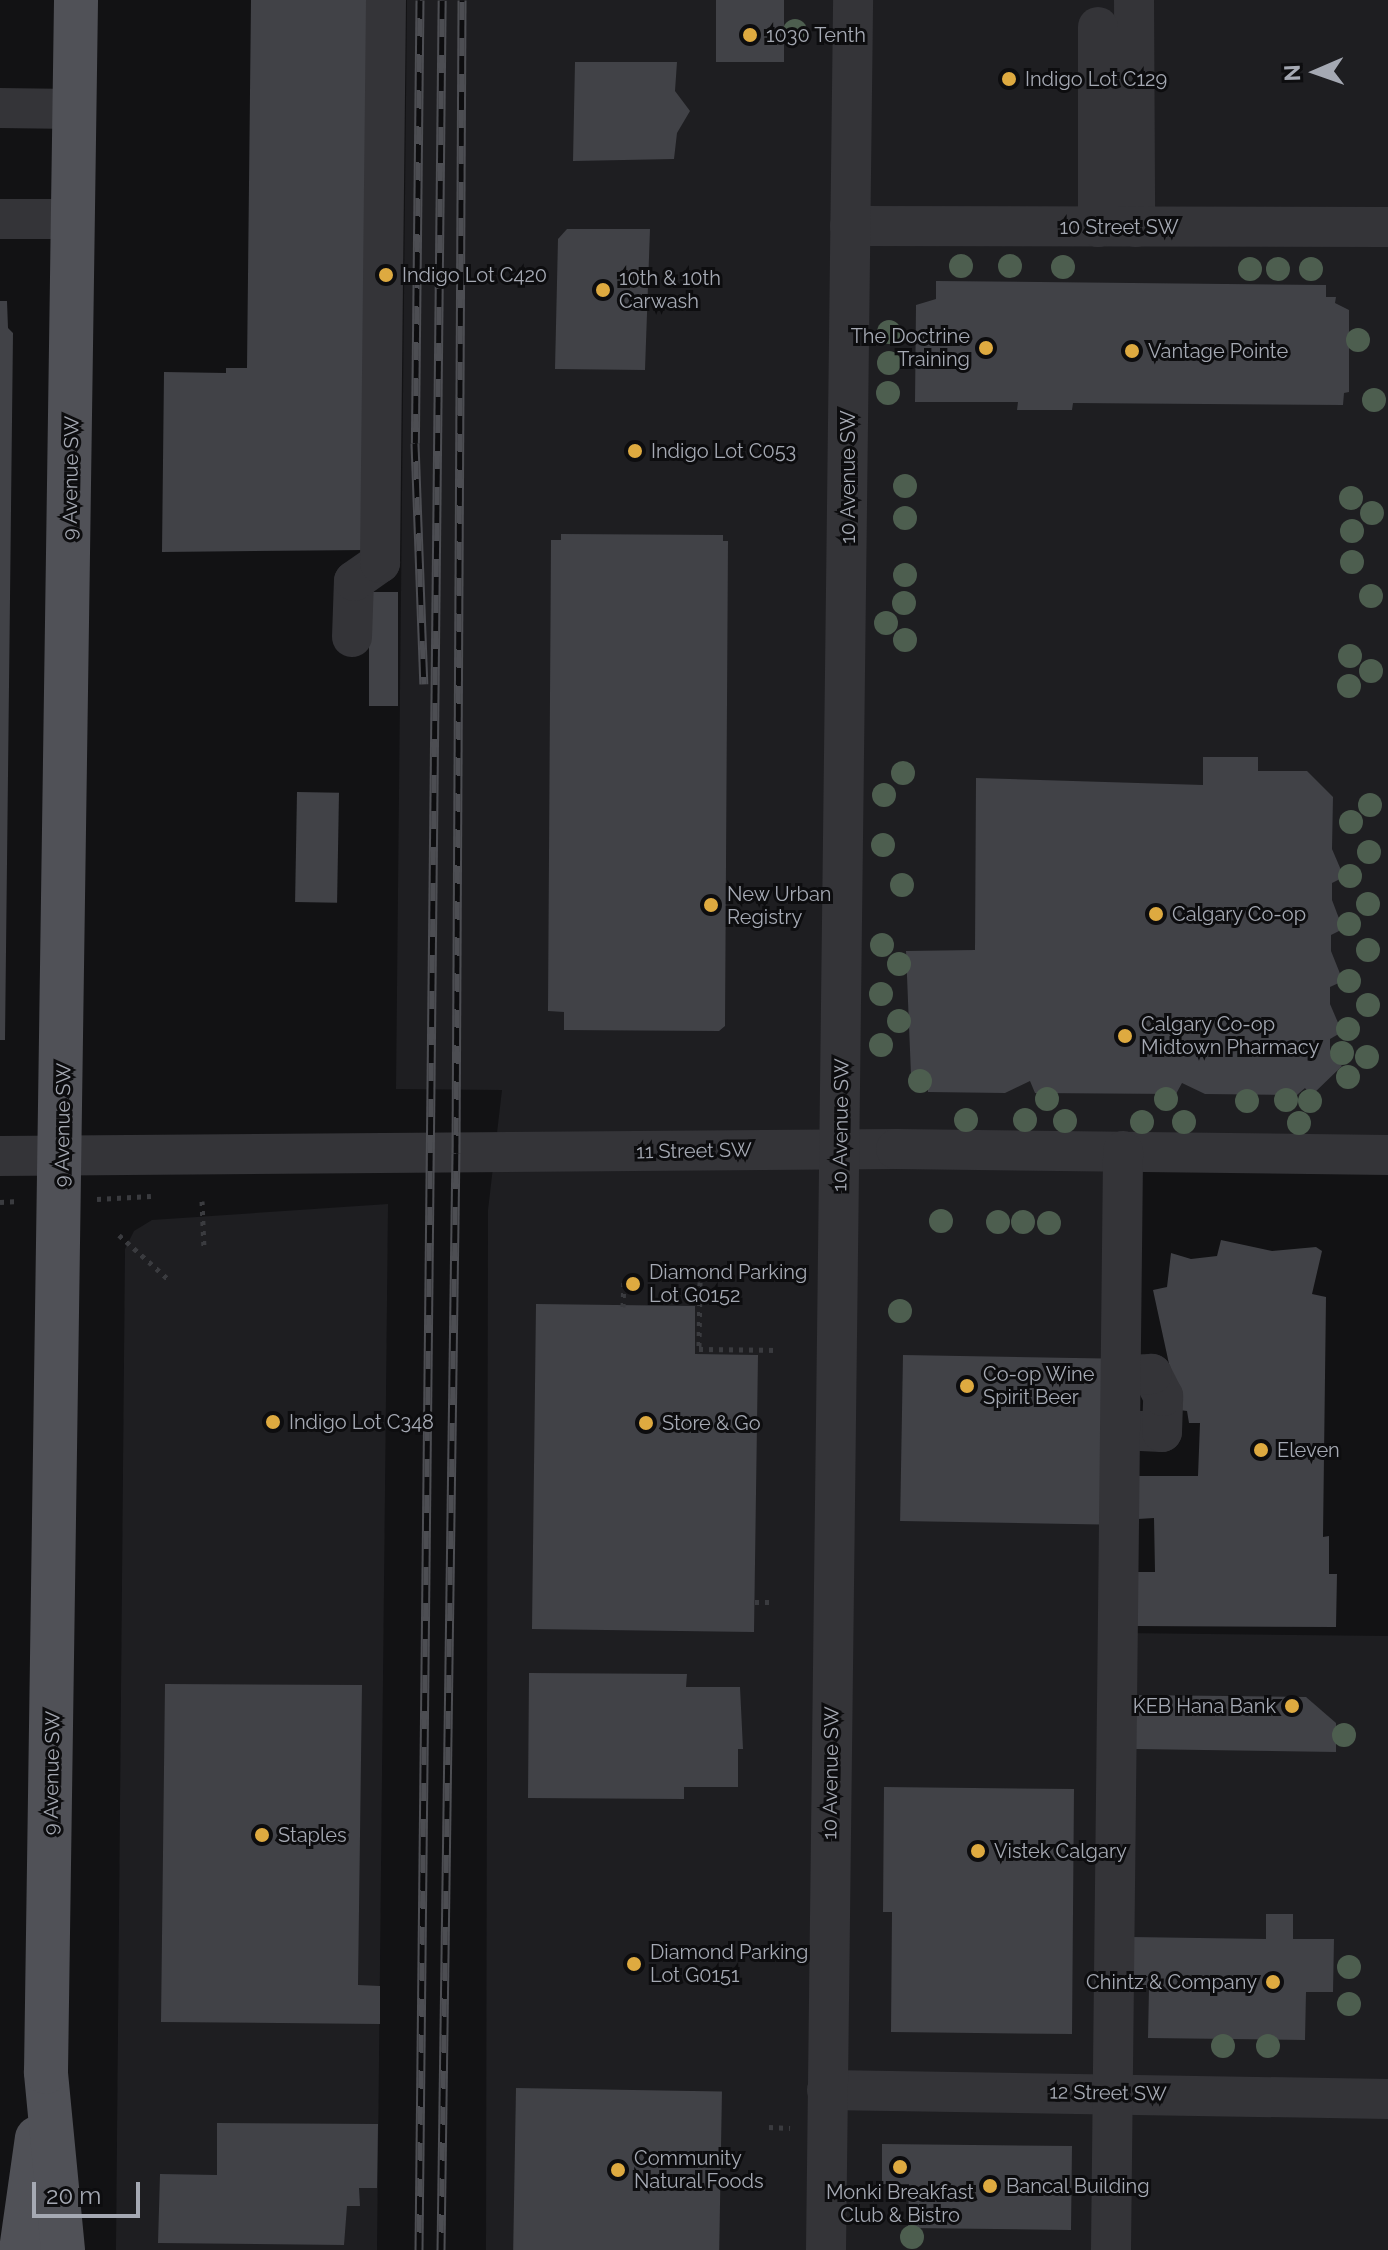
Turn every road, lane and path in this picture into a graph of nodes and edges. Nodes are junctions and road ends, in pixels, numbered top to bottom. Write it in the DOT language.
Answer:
graph roads {
  1 [pos="76,0"];
  2 [pos="386,0"];
  3 [pos="853,0"];
  4 [pos="1134,0"];
  5 [pos="1098,27"];
  6 [pos="11,108"];
  7 [pos="75,109"];
  8 [pos="0,219"];
  9 [pos="74,219"];
  10 [pos="850,226"];
  11 [pos="1116,227"];
  12 [pos="1388,227"];
  13 [pos="352,637"];
  14 [pos="839,1150"];
  15 [pos="1123,1151"];
  16 [pos="1388,1155"];
  17 [pos="0,1156"];
  18 [pos="63,1157"];
  19 [pos="202,1201"];
  20 [pos="119,1235"];
  21 [pos="204,1248"];
  22 [pos="168,1279"];
  23 [pos="624,1280"];
  24 [pos="700,1282"];
  25 [pos="623,1307"];
  26 [pos="776,1350"];
  27 [pos="755,1602"];
  28 [pos="773,1602"];
  29 [pos="46,2072"];
  30 [pos="827,2090"];
  31 [pos="1113,2093"];
  32 [pos="1388,2099"];
  33 [pos="769,2127"];
  34 [pos="790,2128"];
  35 [pos="877,2188"];
  36 [pos="905,2188"];
  37 [pos="21,2250"];
  38 [pos="63,2250"];
  39 [pos="826,2250"];
  40 [pos="1111,2250"];
  1 -- 7 [label="main road, 9 Avenue SW"];
  2 -- 13 [label="street"];
  3 -- 10 [label="street, 10 Avenue SW"];
  4 -- 11 [label="street"];
  5 -- 11 [label="street"];
  6 -- 7 [label="street"];
  7 -- 9 [label="main road, 9 Avenue SW"];
  8 -- 9 [label="street"];
  9 -- 18 [label="main road, 9 Avenue SW"];
  10 -- 11 [label="street, 10 Street SW"];
  10 -- 14 [label="street, 10 Avenue SW"];
  11 -- 12 [label="street, 10 Street SW"];
  14 -- 15 [label="street, 11 Street SW"];
  14 -- 18 [label="street, 11 Street SW"];
  14 -- 30 [label="street, 10 Avenue SW"];
  15 -- 16 [label="street, 11 Street SW"];
  15 -- 31 [label="street"];
  17 -- 18 [label="street, 11 Street SW"];
  18 -- 29 [label="main road, 9 Avenue SW"];
  19 -- 21 [label="path"];
  20 -- 22 [label="path"];
  23 -- 25 [label="path"];
  24 -- 26 [label="path"];
  27 -- 28 [label="path"];
  29 -- 37 [label="main road"];
  29 -- 38 [label="main road, 9 Avenue SW"];
  30 -- 31 [label="street, 12 Street SW"];
  30 -- 39 [label="street, 10 Avenue SW"];
  31 -- 32 [label="street, 12 Street SW"];
  31 -- 40 [label="street"];
  33 -- 34 [label="path"];
  35 -- 36 [label="path"];
}
